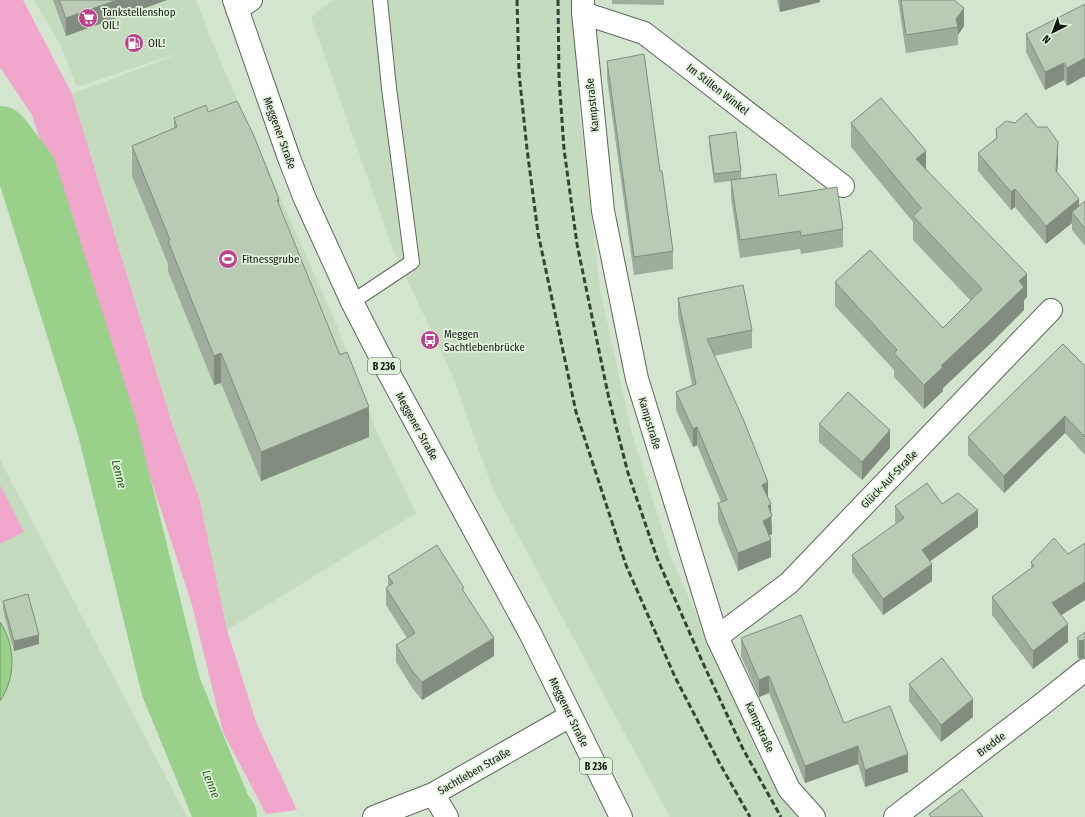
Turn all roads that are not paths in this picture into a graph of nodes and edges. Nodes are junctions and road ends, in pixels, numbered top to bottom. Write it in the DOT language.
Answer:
graph roads {
  1 [pos="380,0"];
  2 [pos="241,3"];
  3 [pos="583,6"];
  4 [pos="843,186"];
  5 [pos="352,302"];
  6 [pos="1051,310"];
  7 [pos="717,637"];
  8 [pos="1085,670"];
  9 [pos="570,716"];
  10 [pos="432,794"];
  11 [pos="374,817"];
  12 [pos="446,817"];
  13 [pos="621,817"];
  14 [pos="814,817"];
  15 [pos="895,817"];
  1 -- 5 [label="lane"];
  2 -- 5 [label="street, Meggener Straße / B 236"];
  3 -- 4 [label="street, Im Stillen Winkel"];
  3 -- 7 [label="street, Kampstraße"];
  5 -- 9 [label="street, Meggener Straße / B 236"];
  6 -- 7 [label="street, Glück-Auf-Straße"];
  7 -- 14 [label="street, Kampstraße"];
  8 -- 15 [label="street, Bredde"];
  9 -- 10 [label="street, Sachtleben Straße"];
  9 -- 13 [label="street, Meggener Straße / B 236"];
  10 -- 11 [label="street, Sachtleben Straße"];
  10 -- 12 [label="street"];
}
